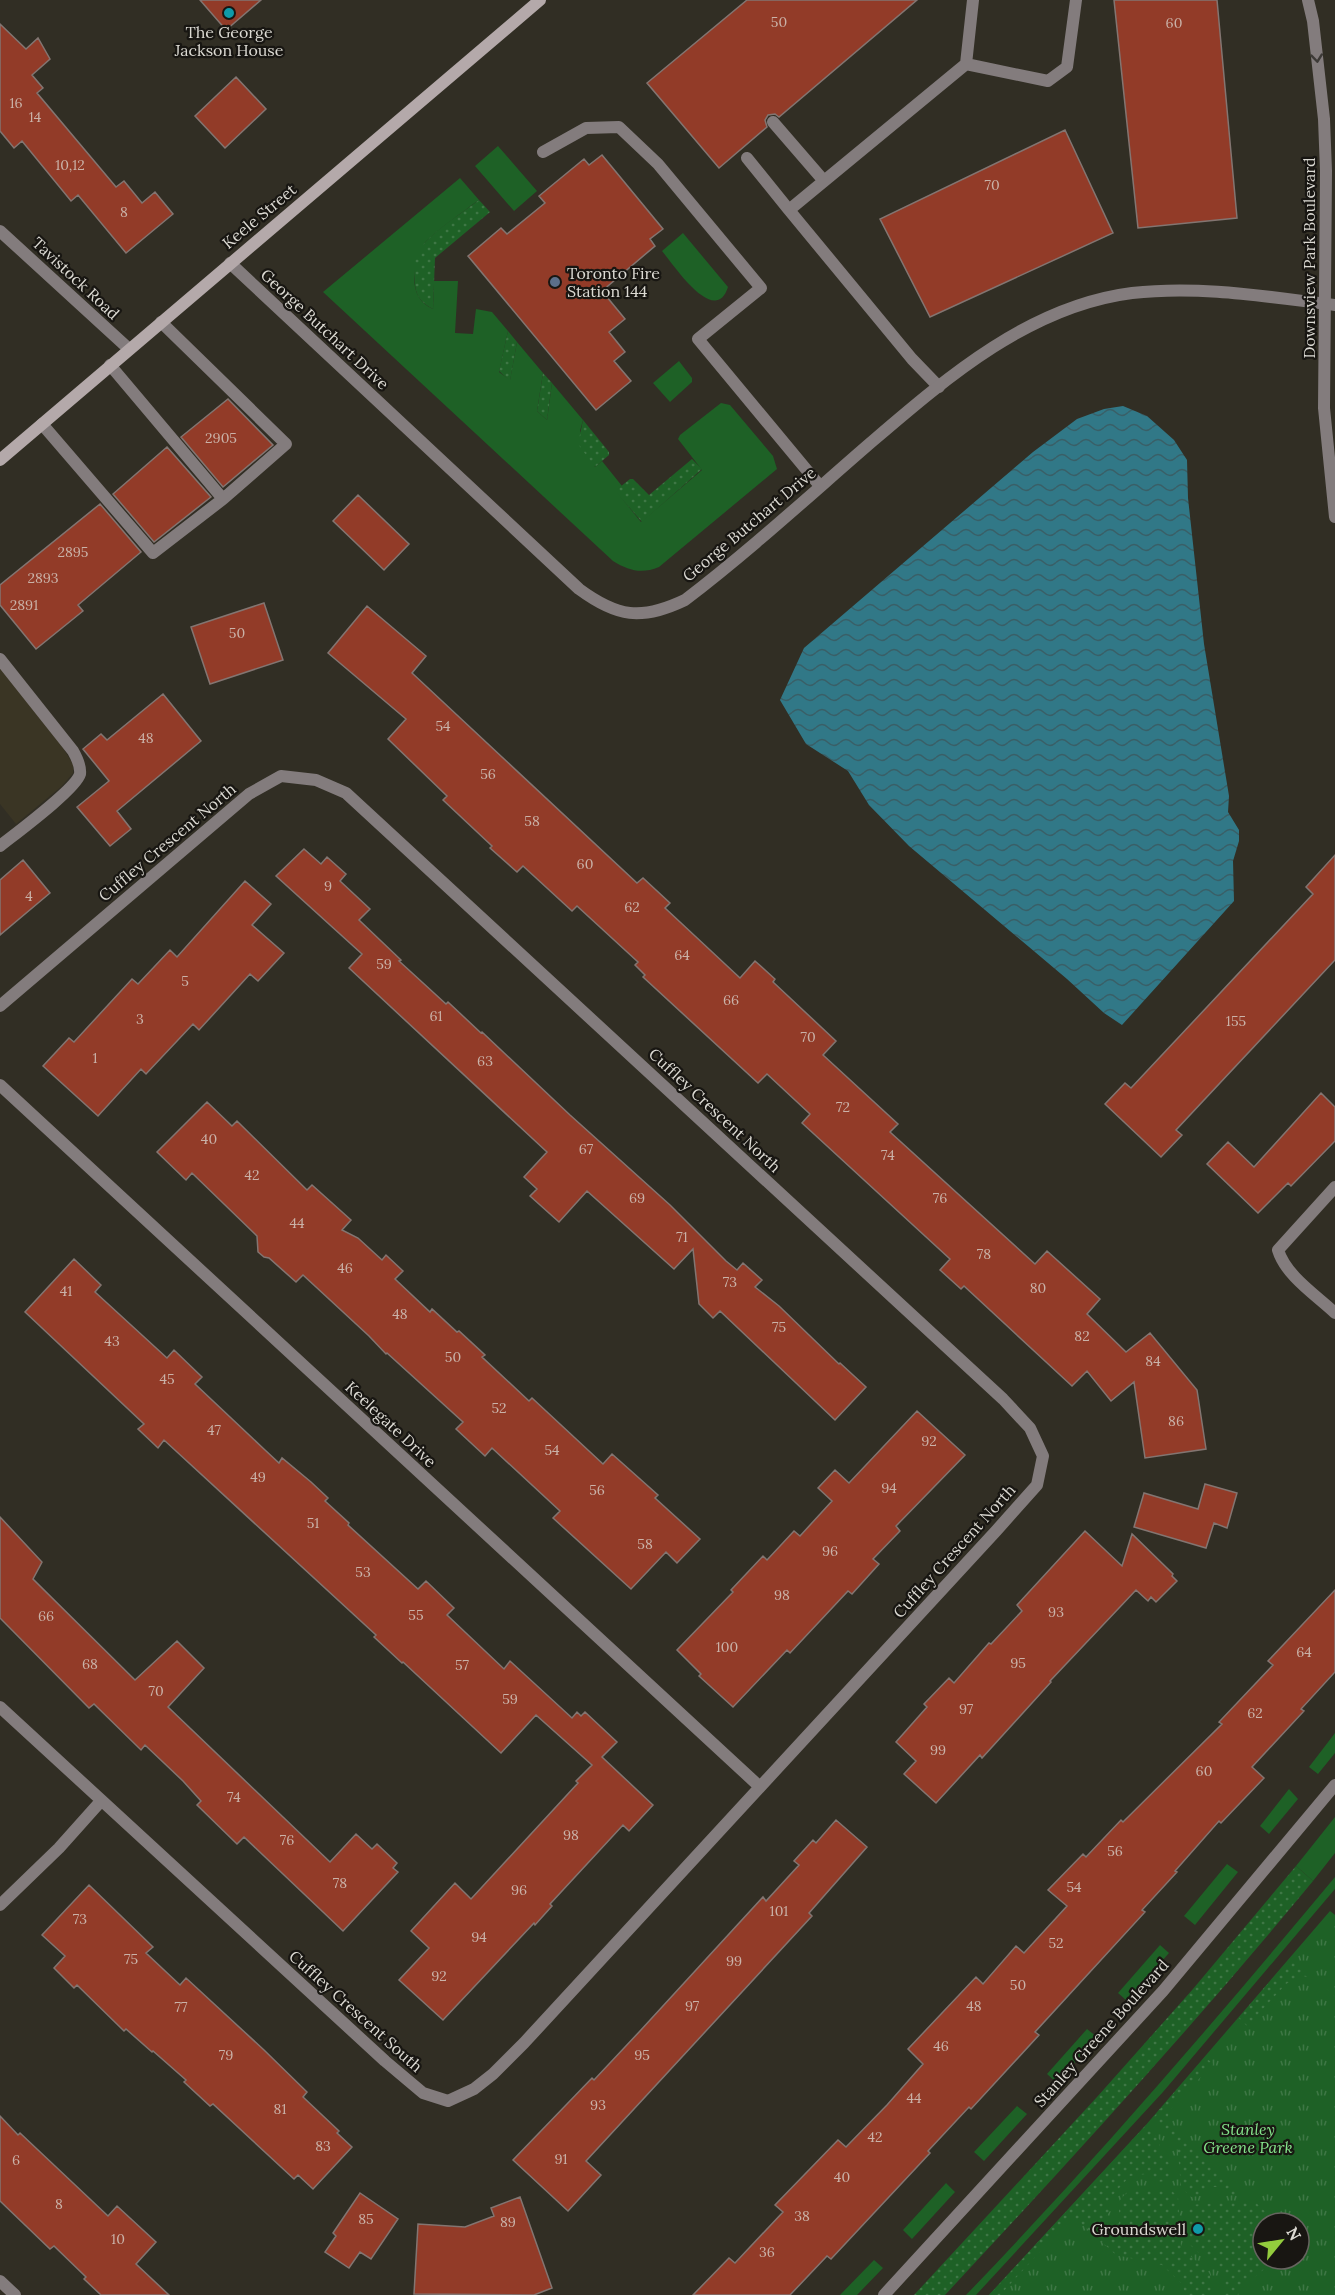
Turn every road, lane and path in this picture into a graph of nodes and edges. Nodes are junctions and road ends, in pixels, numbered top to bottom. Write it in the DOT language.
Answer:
graph roads {
  1 [pos="540,0"];
  2 [pos="973,0"];
  3 [pos="1076,0"];
  4 [pos="1308,0"];
  5 [pos="966,64"];
  6 [pos="773,122"];
  7 [pos="543,152"];
  8 [pos="747,158"];
  9 [pos="824,181"];
  10 [pos="789,210"];
  11 [pos="0,231"];
  12 [pos="230,262"];
  13 [pos="1330,305"];
  14 [pos="161,322"];
  15 [pos="129,349"];
  16 [pos="111,365"];
  17 [pos="939,387"];
  18 [pos="42,424"];
  19 [pos="0,460"];
  20 [pos="820,486"];
  21 [pos="223,499"];
  22 [pos="1335,517"];
  23 [pos="0,659"];
  24 [pos="0,846"];
  25 [pos="0,1006"];
  26 [pos="0,1085"];
  27 [pos="1335,1187"];
  28 [pos="1335,1313"];
  29 [pos="0,1707"];
  30 [pos="1335,1785"];
  31 [pos="759,1786"];
  32 [pos="101,1801"];
  33 [pos="0,1905"];
  34 [pos="0,2281"];
  35 [pos="15,2295"];
  36 [pos="884,2295"];
  1 -- 12 [label="main road, Keele Street"];
  2 -- 5 [label="street"];
  3 -- 5 [label="street"];
  4 -- 13 [label="street, Downsview Park Boulevard, one-way"];
  5 -- 9 [label="street"];
  6 -- 9 [label="street"];
  7 -- 20 [label="street"];
  8 -- 10 [label="street"];
  9 -- 10 [label="street"];
  10 -- 17 [label="street"];
  11 -- 15 [label="street, Tavistock Road"];
  12 -- 14 [label="main road, Keele Street"];
  12 -- 20 [label="street, George Butchart Drive"];
  13 -- 17 [label="street, George Butchart Drive"];
  13 -- 22 [label="street, Downsview Park Boulevard"];
  14 -- 15 [label="main road, Keele Street"];
  14 -- 21 [label="street"];
  15 -- 16 [label="main road, Keele Street"];
  16 -- 18 [label="main road, Keele Street"];
  16 -- 21 [label="street"];
  17 -- 20 [label="street, George Butchart Drive"];
  18 -- 19 [label="main road, Keele Street"];
  18 -- 21 [label="street"];
  23 -- 24 [label="street"];
  25 -- 31 [label="street, Cuffley Crescent North"];
  26 -- 31 [label="street, Keelegate Drive"];
  27 -- 28 [label="street"];
  29 -- 32 [label="street, Cuffley Crescent South"];
  30 -- 36 [label="street, Stanley Greene Boulevard"];
  31 -- 32 [label="street, Cuffley Crescent South"];
  32 -- 33 [label="street"];
  34 -- 35 [label="street"];
}
